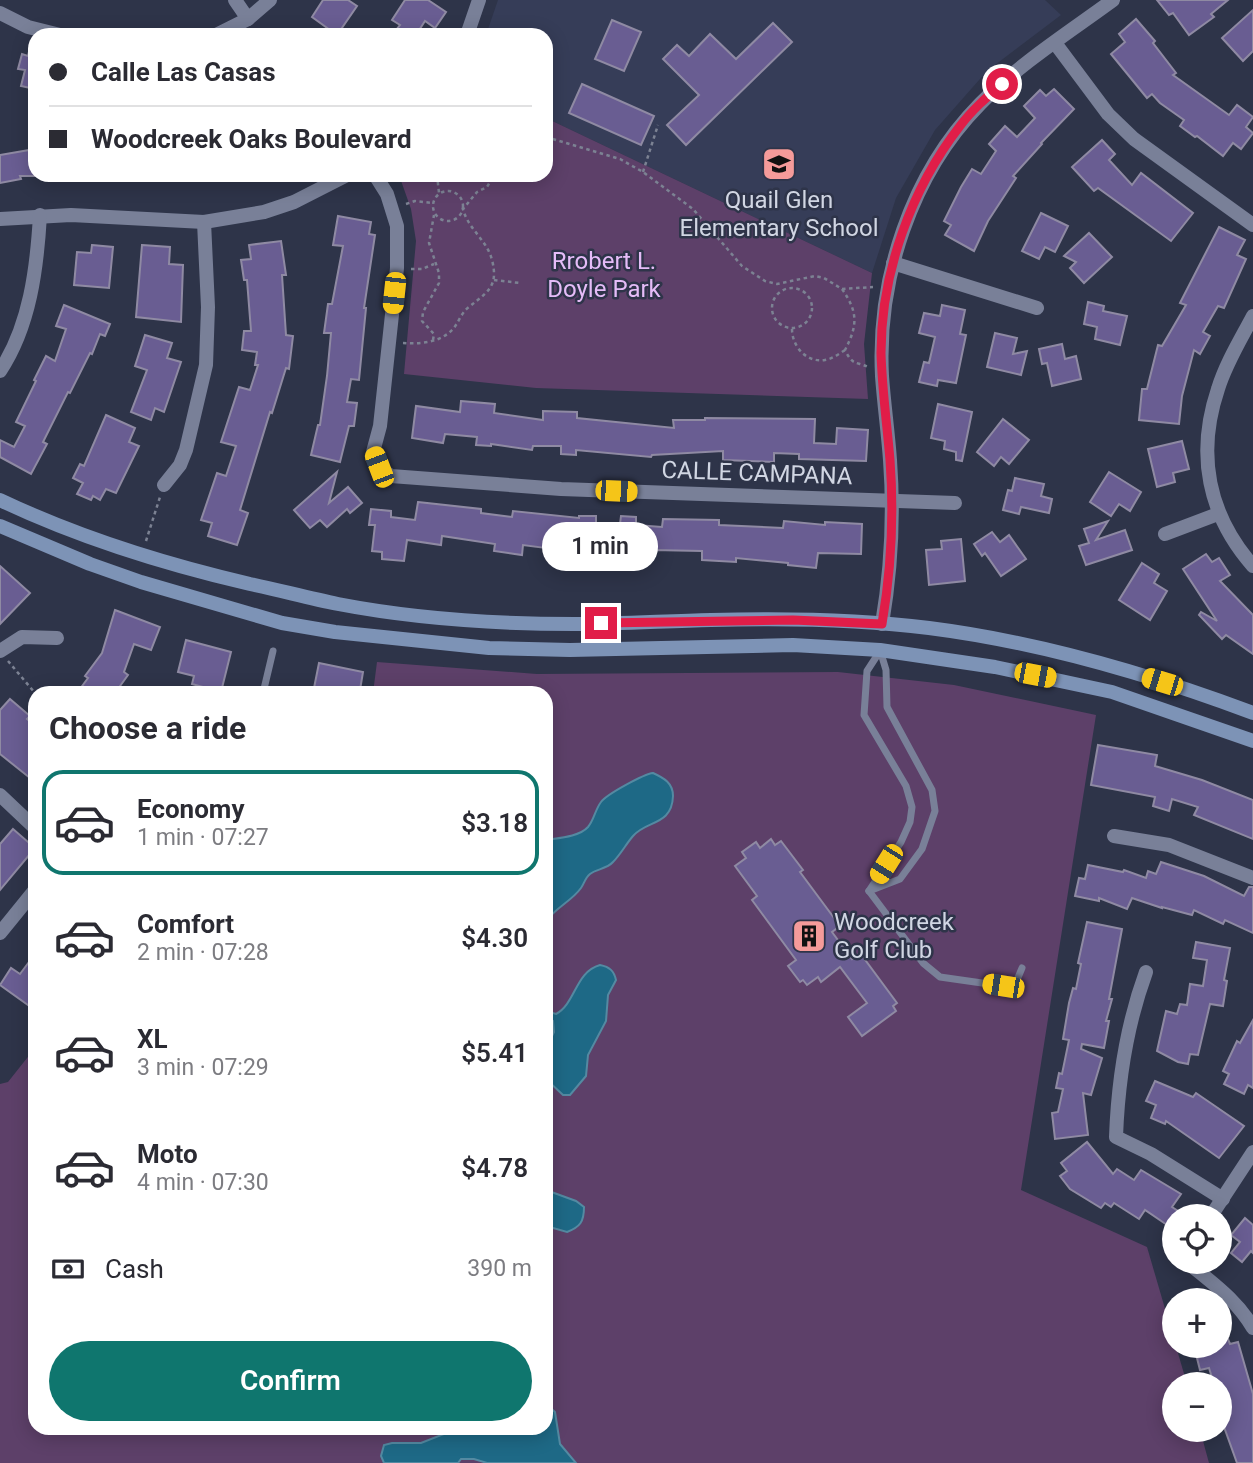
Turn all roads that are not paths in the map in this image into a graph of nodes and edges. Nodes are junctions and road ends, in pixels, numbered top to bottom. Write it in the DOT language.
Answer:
graph roads {
  1 [pos="235,0"];
  2 [pos="270,0"];
  3 [pos="479,0"];
  4 [pos="1113,0"];
  5 [pos="0,13"];
  6 [pos="248,19"];
  7 [pos="32,28"];
  8 [pos="230,28"];
  9 [pos="469,28"];
  10 [pos="1055,43"];
  11 [pos="333,182"];
  12 [pos="379,182"];
  13 [pos="40,215"];
  14 [pos="0,219"];
  15 [pos="204,222"];
  16 [pos="1253,225"];
  17 [pos="893,264"];
  18 [pos="1037,308"];
  19 [pos="1253,316"];
  20 [pos="0,371"];
  21 [pos="164,485"];
  22 [pos="0,500"];
  23 [pos="892,501"];
  24 [pos="955,503"];
  25 [pos="1218,514"];
  26 [pos="0,526"];
  27 [pos="1165,534"];
  28 [pos="1253,566"];
  29 [pos="882,624"];
  30 [pos="57,638"];
  31 [pos="880,650"];
  32 [pos="0,651"];
  33 [pos="273,651"];
  34 [pos="265,686"];
  35 [pos="1253,713"];
  36 [pos="1253,741"];
  37 [pos="0,796"];
  38 [pos="28,822"];
  39 [pos="1114,836"];
  40 [pos="1253,878"];
  41 [pos="869,891"];
  42 [pos="28,899"];
  43 [pos="0,933"];
  44 [pos="1022,968"];
  45 [pos="1146,972"];
  46 [pos="1253,1152"];
  47 [pos="1223,1199"];
  48 [pos="1219,1204"];
  49 [pos="1203,1274"];
  50 [pos="1253,1328"];
  1 -- 6 [label="street"];
  2 -- 6 [label="street"];
  3 -- 9 [label="street"];
  4 -- 10 [label="street"];
  5 -- 7 [label="street"];
  6 -- 8 [label="street"];
  10 -- 16 [label="street"];
  10 -- 17 [label="street"];
  11 -- 15 [label="street"];
  12 -- 23 [label="street, CALLE CAMPANA"];
  13 -- 14 [label="street"];
  13 -- 15 [label="street"];
  13 -- 20 [label="street"];
  15 -- 21 [label="street"];
  17 -- 18 [label="street"];
  17 -- 23 [label="street"];
  19 -- 25 [label="street"];
  22 -- 29 [label="main road"];
  23 -- 24 [label="street"];
  23 -- 29 [label="street"];
  25 -- 27 [label="street"];
  25 -- 28 [label="street"];
  26 -- 31 [label="main road"];
  29 -- 31 [label="main road"];
  29 -- 35 [label="main road"];
  30 -- 32 [label="street"];
  31 -- 36 [label="main road"];
  31 -- 41 [label="lane"];
  31 -- 41 [label="lane"];
  33 -- 34 [label="lane"];
  37 -- 38 [label="street"];
  39 -- 40 [label="street"];
  41 -- 44 [label="lane"];
  42 -- 43 [label="street"];
  45 -- 47 [label="street"];
  46 -- 47 [label="street"];
  47 -- 48 [label="street"];
  49 -- 50 [label="street"];
}
